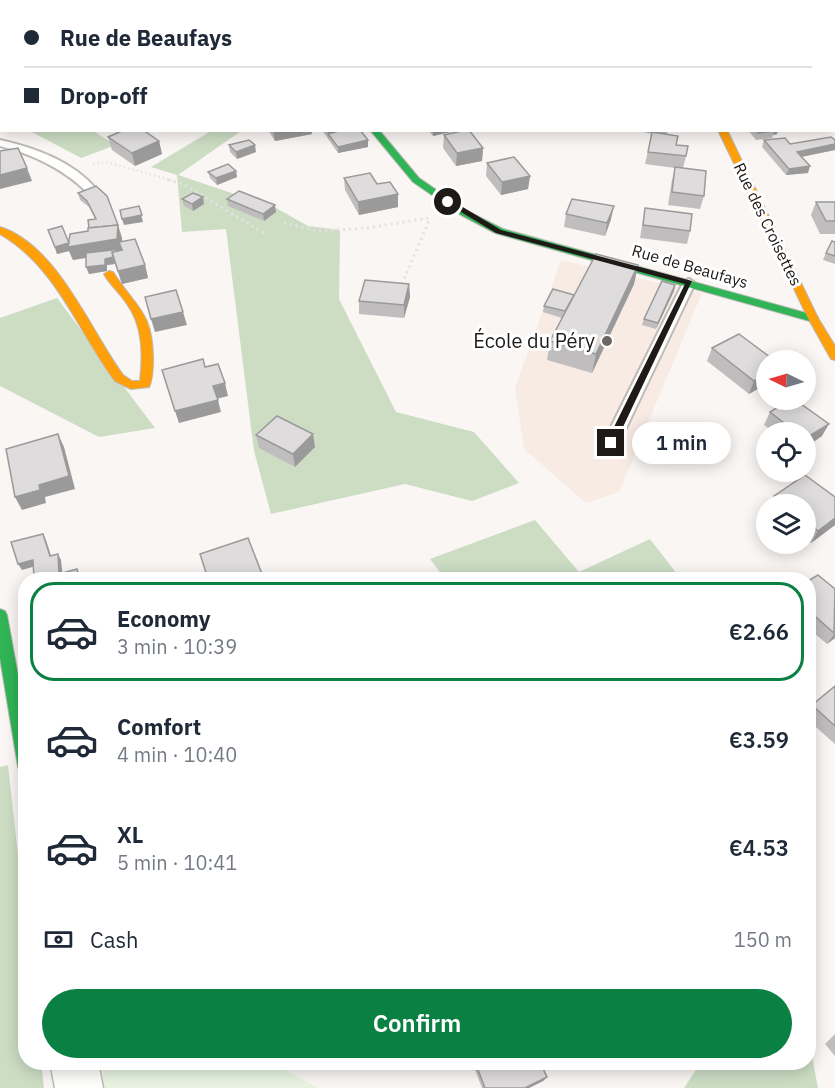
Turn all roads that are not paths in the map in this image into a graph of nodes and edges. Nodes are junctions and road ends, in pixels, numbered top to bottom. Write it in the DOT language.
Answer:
graph roads {
  1 [pos="376,132"];
  2 [pos="723,132"];
  3 [pos="0,142"];
  4 [pos="91,190"];
  5 [pos="0,230"];
  6 [pos="108,274"];
  7 [pos="689,283"];
  8 [pos="813,318"];
  9 [pos="835,356"];
  10 [pos="611,443"];
  11 [pos="0,615"];
  12 [pos="18,720"];
  13 [pos="76,1070"];
  14 [pos="79,1088"];
  1 -- 7 [label="street, Rue de Beaufays"];
  2 -- 8 [label="street, Rue des Croisettes"];
  3 -- 4 [label="lane"];
  5 -- 6 [label="street"];
  7 -- 8 [label="street, Rue de Beaufays"];
  7 -- 10 [label="lane"];
  8 -- 9 [label="street"];
  11 -- 12 [label="street"];
  13 -- 14 [label="street"];
}
